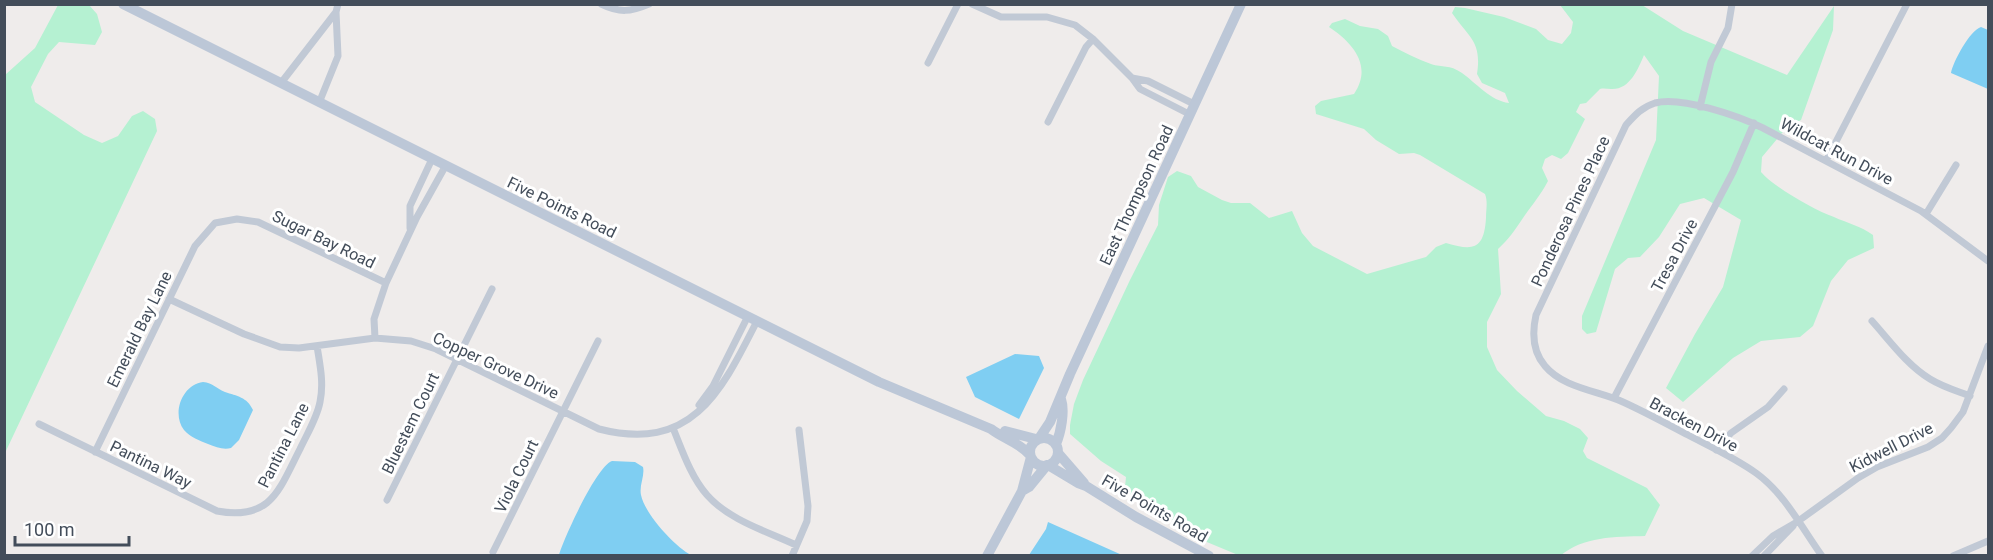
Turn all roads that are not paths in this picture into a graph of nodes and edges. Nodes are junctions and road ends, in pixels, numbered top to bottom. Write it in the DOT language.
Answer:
graph roads {
  1 [pos="123,4"];
  2 [pos="601,4"];
  3 [pos="649,4"];
  4 [pos="958,4"];
  5 [pos="972,4"];
  6 [pos="1241,4"];
  7 [pos="1732,4"];
  8 [pos="1907,4"];
  9 [pos="337,8"];
  10 [pos="1093,39"];
  11 [pos="928,63"];
  12 [pos="281,83"];
  13 [pos="319,103"];
  14 [pos="1657,103"];
  15 [pos="1700,107"];
  16 [pos="1192,109"];
  17 [pos="1048,122"];
  18 [pos="1754,123"];
  19 [pos="432,159"];
  20 [pos="1826,161"];
  21 [pos="446,165"];
  22 [pos="1956,165"];
  23 [pos="1926,214"];
  24 [pos="215,224"];
  25 [pos="410,230"];
  26 [pos="1989,261"];
  27 [pos="386,283"];
  28 [pos="492,289"];
  29 [pos="169,299"];
  30 [pos="753,318"];
  31 [pos="1872,321"];
  32 [pos="375,338"];
  33 [pos="598,341"];
  34 [pos="317,346"];
  35 [pos="1535,346"];
  36 [pos="1989,346"];
  37 [pos="457,359"];
  38 [pos="1784,389"];
  39 [pos="1970,396"];
  40 [pos="1060,398"];
  41 [pos="1614,398"];
  42 [pos="563,411"];
  43 [pos="39,424"];
  44 [pos="673,428"];
  45 [pos="991,429"];
  46 [pos="799,430"];
  47 [pos="1038,438"];
  48 [pos="1057,449"];
  49 [pos="1716,450"];
  50 [pos="95,452"];
  51 [pos="1030,456"];
  52 [pos="1047,465"];
  53 [pos="1086,486"];
  54 [pos="1022,491"];
  55 [pos="387,500"];
  56 [pos="253,511"];
  57 [pos="1797,522"];
  58 [pos="1989,541"];
  59 [pos="796,545"];
  60 [pos="493,552"];
  61 [pos="1205,554"];
  62 [pos="792,555"];
  63 [pos="987,555"];
  64 [pos="1752,555"];
  65 [pos="1764,555"];
  66 [pos="1821,555"];
  67 [pos="1959,555"];
  1 -- 12 [label="street, Five Points Road"];
  2 -- 3 [label="street"];
  4 -- 11 [label="street"];
  5 -- 10 [label="street"];
  6 -- 16 [label="street, East Thompson Road"];
  7 -- 15 [label="street"];
  8 -- 20 [label="street"];
  9 -- 12 [label="street"];
  9 -- 13 [label="street"];
  10 -- 16 [label="street"];
  10 -- 17 [label="street"];
  12 -- 13 [label="street, Five Points Road"];
  13 -- 19 [label="street, Five Points Road"];
  14 -- 15 [label="street, Wildcat Run Drive"];
  14 -- 35 [label="street, Ponderosa Pines Place"];
  15 -- 18 [label="street, Wildcat Run Drive"];
  16 -- 40 [label="street, East Thompson Road"];
  18 -- 20 [label="street, Wildcat Run Drive"];
  18 -- 41 [label="street, Tresa Drive"];
  19 -- 21 [label="street, Five Points Road"];
  19 -- 25 [label="street"];
  20 -- 23 [label="street, Wildcat Run Drive"];
  21 -- 25 [label="street"];
  21 -- 30 [label="street, Five Points Road"];
  22 -- 23 [label="street"];
  23 -- 26 [label="street, Wildcat Run Drive"];
  24 -- 27 [label="street, Sugar Bay Road"];
  24 -- 29 [label="street, Emerald Bay Lane"];
  25 -- 27 [label="street"];
  27 -- 32 [label="street"];
  28 -- 37 [label="street, Bluestem Court"];
  29 -- 34 [label="street, Copper Grove Drive"];
  29 -- 50 [label="street, Emerald Bay Lane"];
  30 -- 44 [label="street, Copper Grove Drive"];
  30 -- 45 [label="street, Five Points Road"];
  31 -- 39 [label="street"];
  32 -- 34 [label="street, Copper Grove Drive"];
  32 -- 37 [label="street, Copper Grove Drive"];
  33 -- 42 [label="street, Viola Court"];
  34 -- 56 [label="street, Pantina Lane"];
  35 -- 41 [label="street, Bracken Drive"];
  36 -- 39 [label="street, Kidwell Drive"];
  37 -- 42 [label="street, Copper Grove Drive"];
  37 -- 55 [label="street, Bluestem Court"];
  38 -- 49 [label="street"];
  39 -- 57 [label="street, Kidwell Drive"];
  40 -- 47 [label="street, East Thompson Road"];
  40 -- 48 [label="street, East Thompson Road"];
  41 -- 49 [label="street, Bracken Drive"];
  42 -- 44 [label="street, Copper Grove Drive"];
  42 -- 60 [label="street, Viola Court"];
  43 -- 50 [label="street, Pantina Way"];
  44 -- 59 [label="street"];
  45 -- 47 [label="street, Five Points Road"];
  45 -- 51 [label="street, Five Points Road"];
  46 -- 59 [label="street"];
  47 -- 48 [label="street"];
  47 -- 51 [label="street"];
  48 -- 52 [label="street"];
  48 -- 53 [label="street, Five Points Road"];
  49 -- 57 [label="street, Bracken Drive"];
  50 -- 56 [label="street, Pantina Way"];
  51 -- 52 [label="street"];
  51 -- 54 [label="street"];
  52 -- 53 [label="street, Five Points Road"];
  52 -- 54 [label="street"];
  53 -- 61 [label="street, Five Points Road"];
  54 -- 63 [label="street"];
  57 -- 64 [label="street, Kidwell Drive"];
  57 -- 65 [label="street, Kidwell Drive"];
  57 -- 66 [label="street, Bracken Drive"];
  58 -- 67 [label="street"];
  59 -- 62 [label="street"];
}
